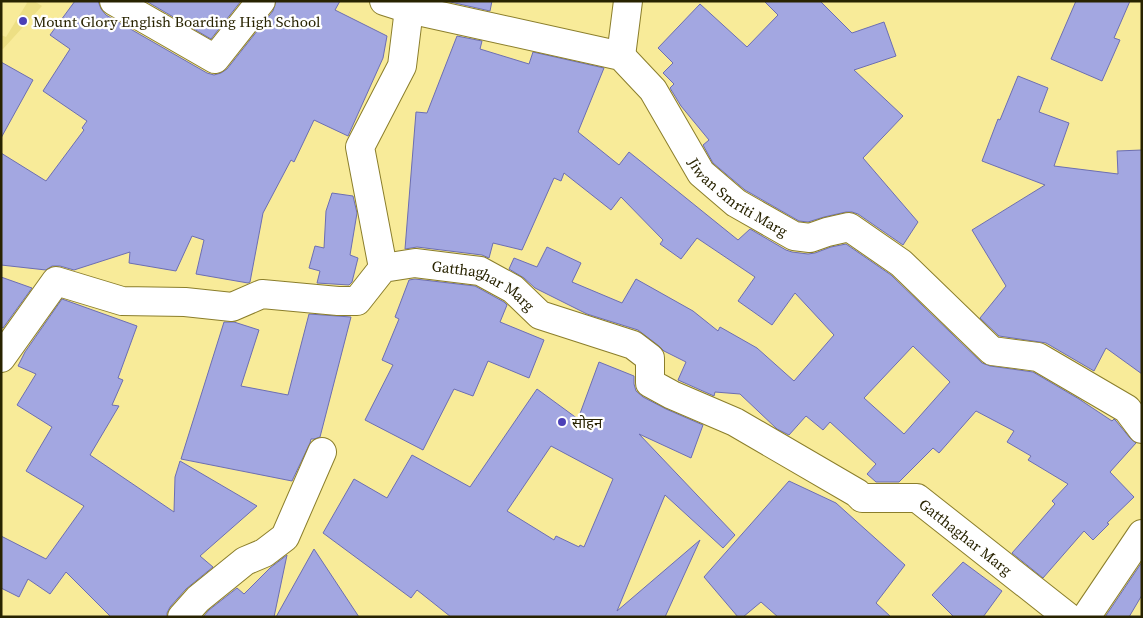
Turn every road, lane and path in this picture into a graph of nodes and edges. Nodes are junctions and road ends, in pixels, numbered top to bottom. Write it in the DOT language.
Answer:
graph roads {
  1 [pos="114,1"];
  2 [pos="261,1"];
  3 [pos="628,1"];
  4 [pos="397,5"];
  5 [pos="621,56"];
  6 [pos="383,268"];
  7 [pos="1,358"];
  8 [pos="1142,429"];
  9 [pos="322,452"];
  10 [pos="1142,534"];
  11 [pos="182,617"];
  12 [pos="1068,617"];
  13 [pos="1086,617"];
  1 -- 2 [label="street"];
  3 -- 5 [label="street"];
  4 -- 5 [label="street"];
  4 -- 6 [label="street"];
  5 -- 8 [label="street, Jiwan Smriti Marg"];
  6 -- 7 [label="street"];
  6 -- 12 [label="street, Gatthaghar Marg"];
  9 -- 11 [label="street"];
  10 -- 13 [label="street"];
}
